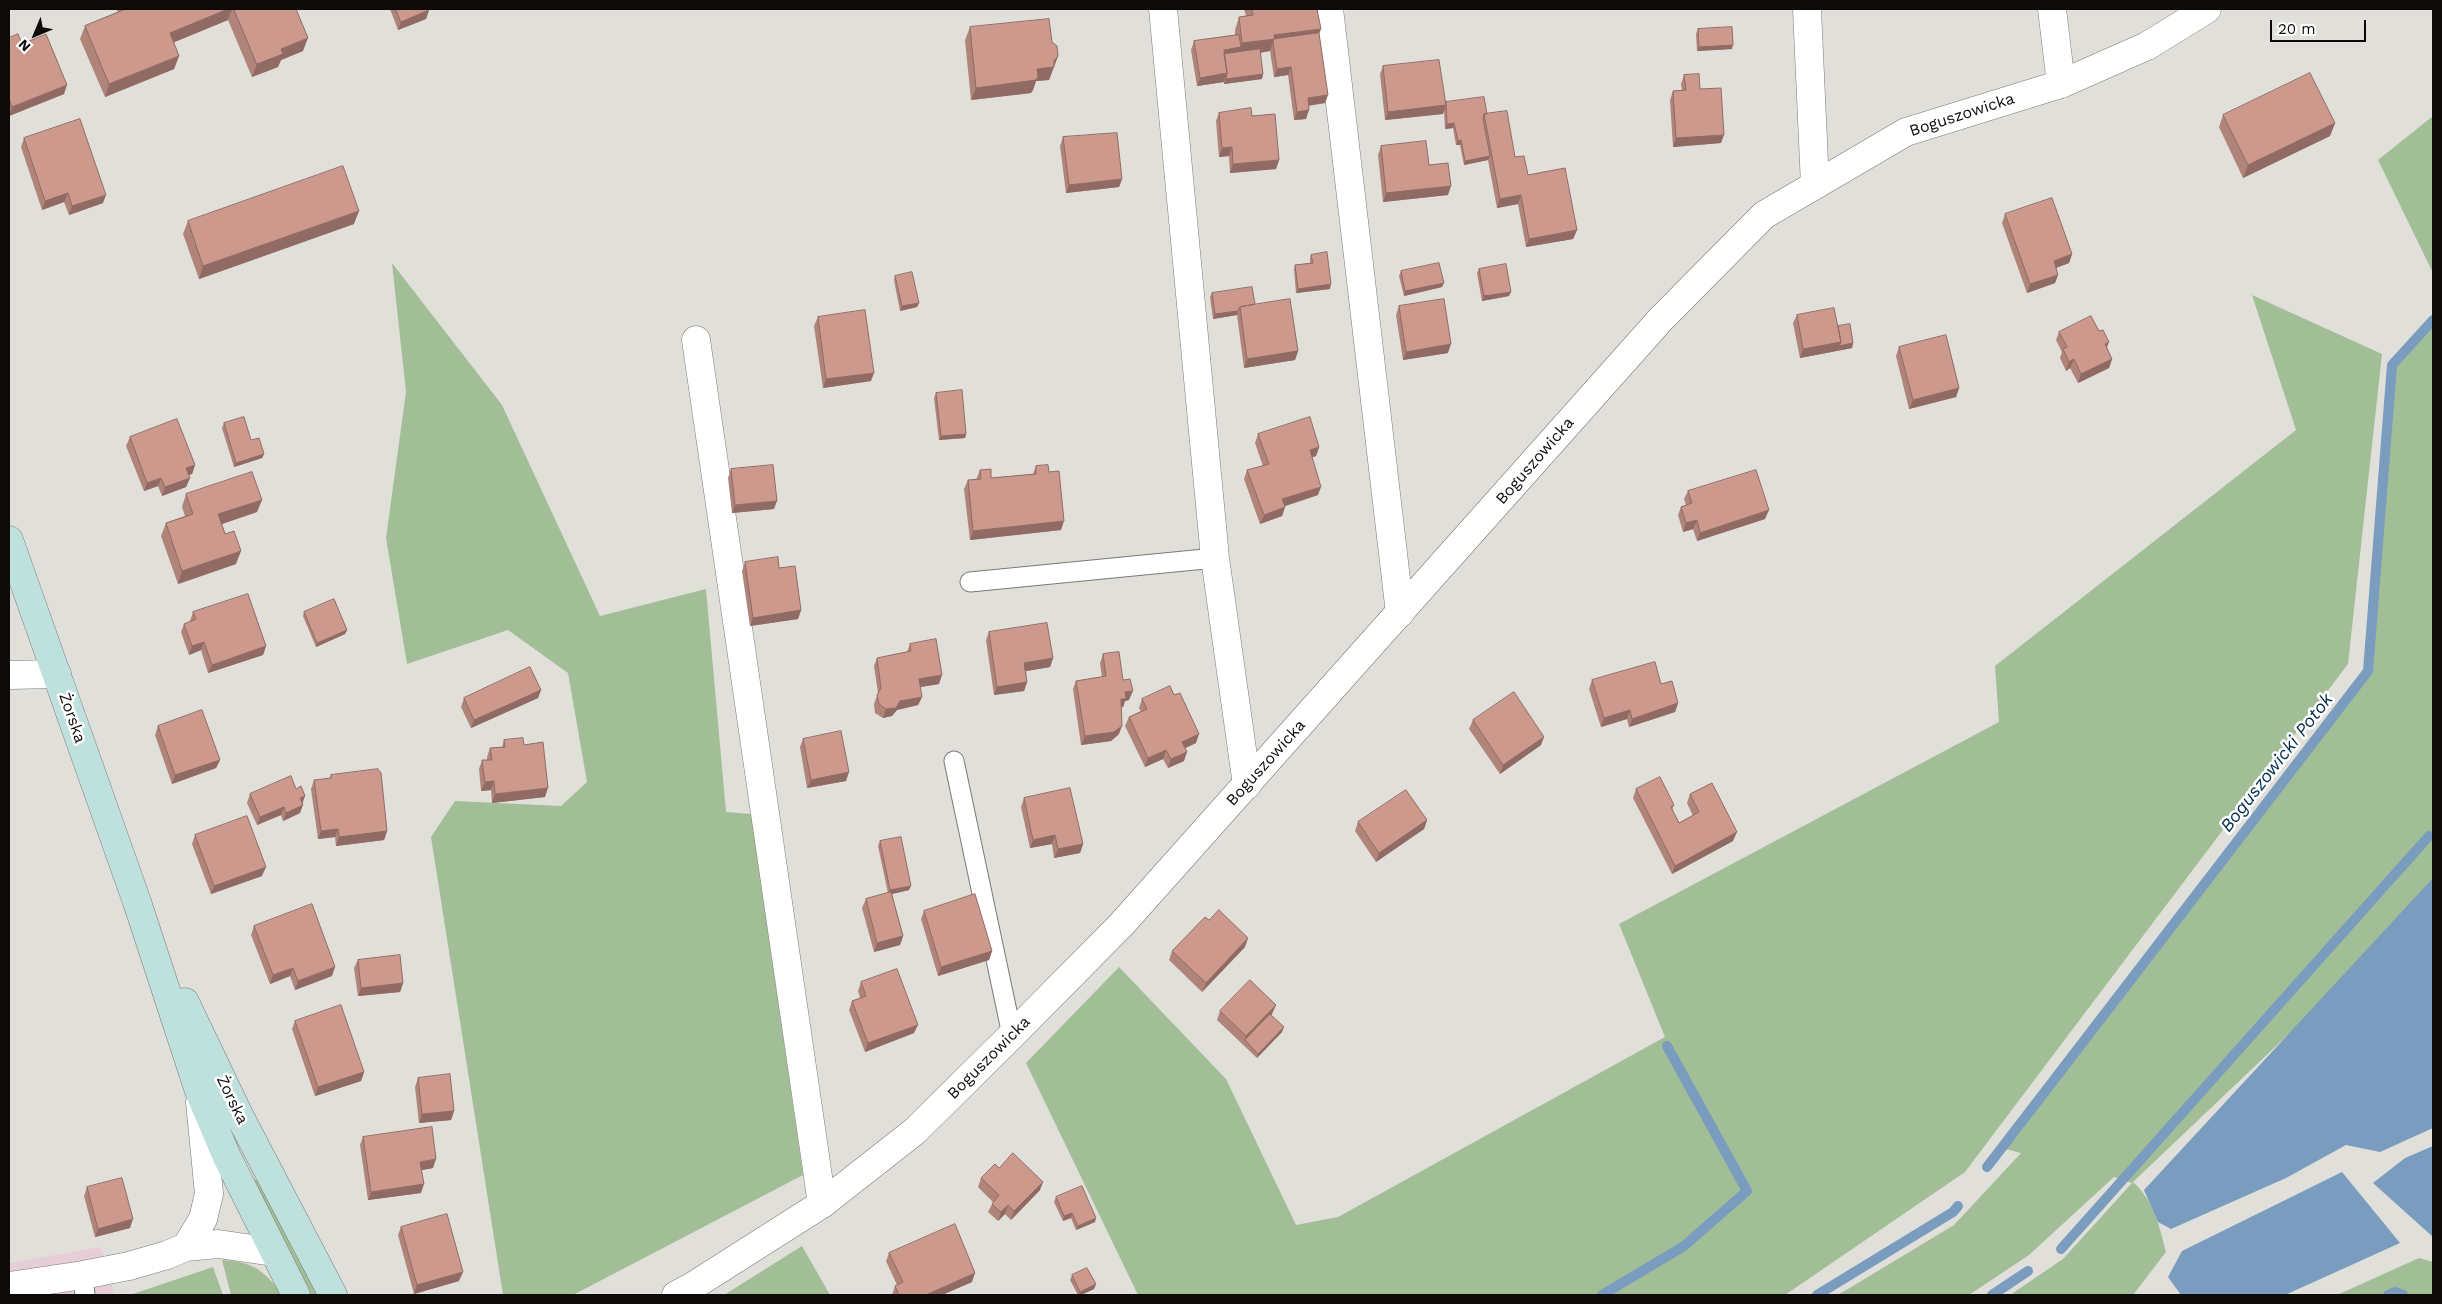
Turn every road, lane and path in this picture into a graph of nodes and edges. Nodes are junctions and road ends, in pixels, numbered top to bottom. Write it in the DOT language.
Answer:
graph roads {
  1 [pos="1163,9"];
  2 [pos="1329,9"];
  3 [pos="1807,9"];
  4 [pos="2052,9"];
  5 [pos="2207,9"];
  6 [pos="2061,84"];
  7 [pos="1815,185"];
  8 [pos="696,340"];
  9 [pos="9,540"];
  10 [pos="1215,558"];
  11 [pos="970,582"];
  12 [pos="1400,613"];
  13 [pos="57,674"];
  14 [pos="9,676"];
  15 [pos="954,761"];
  16 [pos="1247,785"];
  17 [pos="137,902"];
  18 [pos="1012,1035"];
  19 [pos="199,1091"];
  20 [pos="822,1204"];
  21 [pos="186,1247"];
  22 [pos="274,1252"];
  23 [pos="84,1285"];
  24 [pos="9,1286"];
  25 [pos="296,1295"];
  26 [pos="333,1295"];
  27 [pos="676,1295"];
  1 -- 10 [label="street"];
  2 -- 12 [label="street"];
  3 -- 7 [label="street"];
  4 -- 6 [label="street"];
  5 -- 6 [label="street, Boguszowicka"];
  6 -- 7 [label="street, Boguszowicka"];
  7 -- 12 [label="street, Boguszowicka"];
  8 -- 20 [label="street"];
  9 -- 13 [label="main road, Żorska"];
  10 -- 11 [label="lane"];
  10 -- 16 [label="street"];
  12 -- 16 [label="street, Boguszowicka"];
  13 -- 14 [label="street, Żorska"];
  13 -- 17 [label="main road, Żorska"];
  15 -- 18 [label="lane"];
  16 -- 18 [label="street, Boguszowicka"];
  17 -- 19 [label="main road, Żorska"];
  17 -- 26 [label="main road, Żorska"];
  18 -- 20 [label="street, Boguszowicka"];
  19 -- 21 [label="street, Żorska"];
  19 -- 22 [label="main road, Żorska"];
  20 -- 27 [label="street, Boguszowicka"];
  21 -- 22 [label="street"];
  21 -- 23 [label="street"];
  22 -- 25 [label="main road, Żorska"];
  23 -- 24 [label="street"];
}
